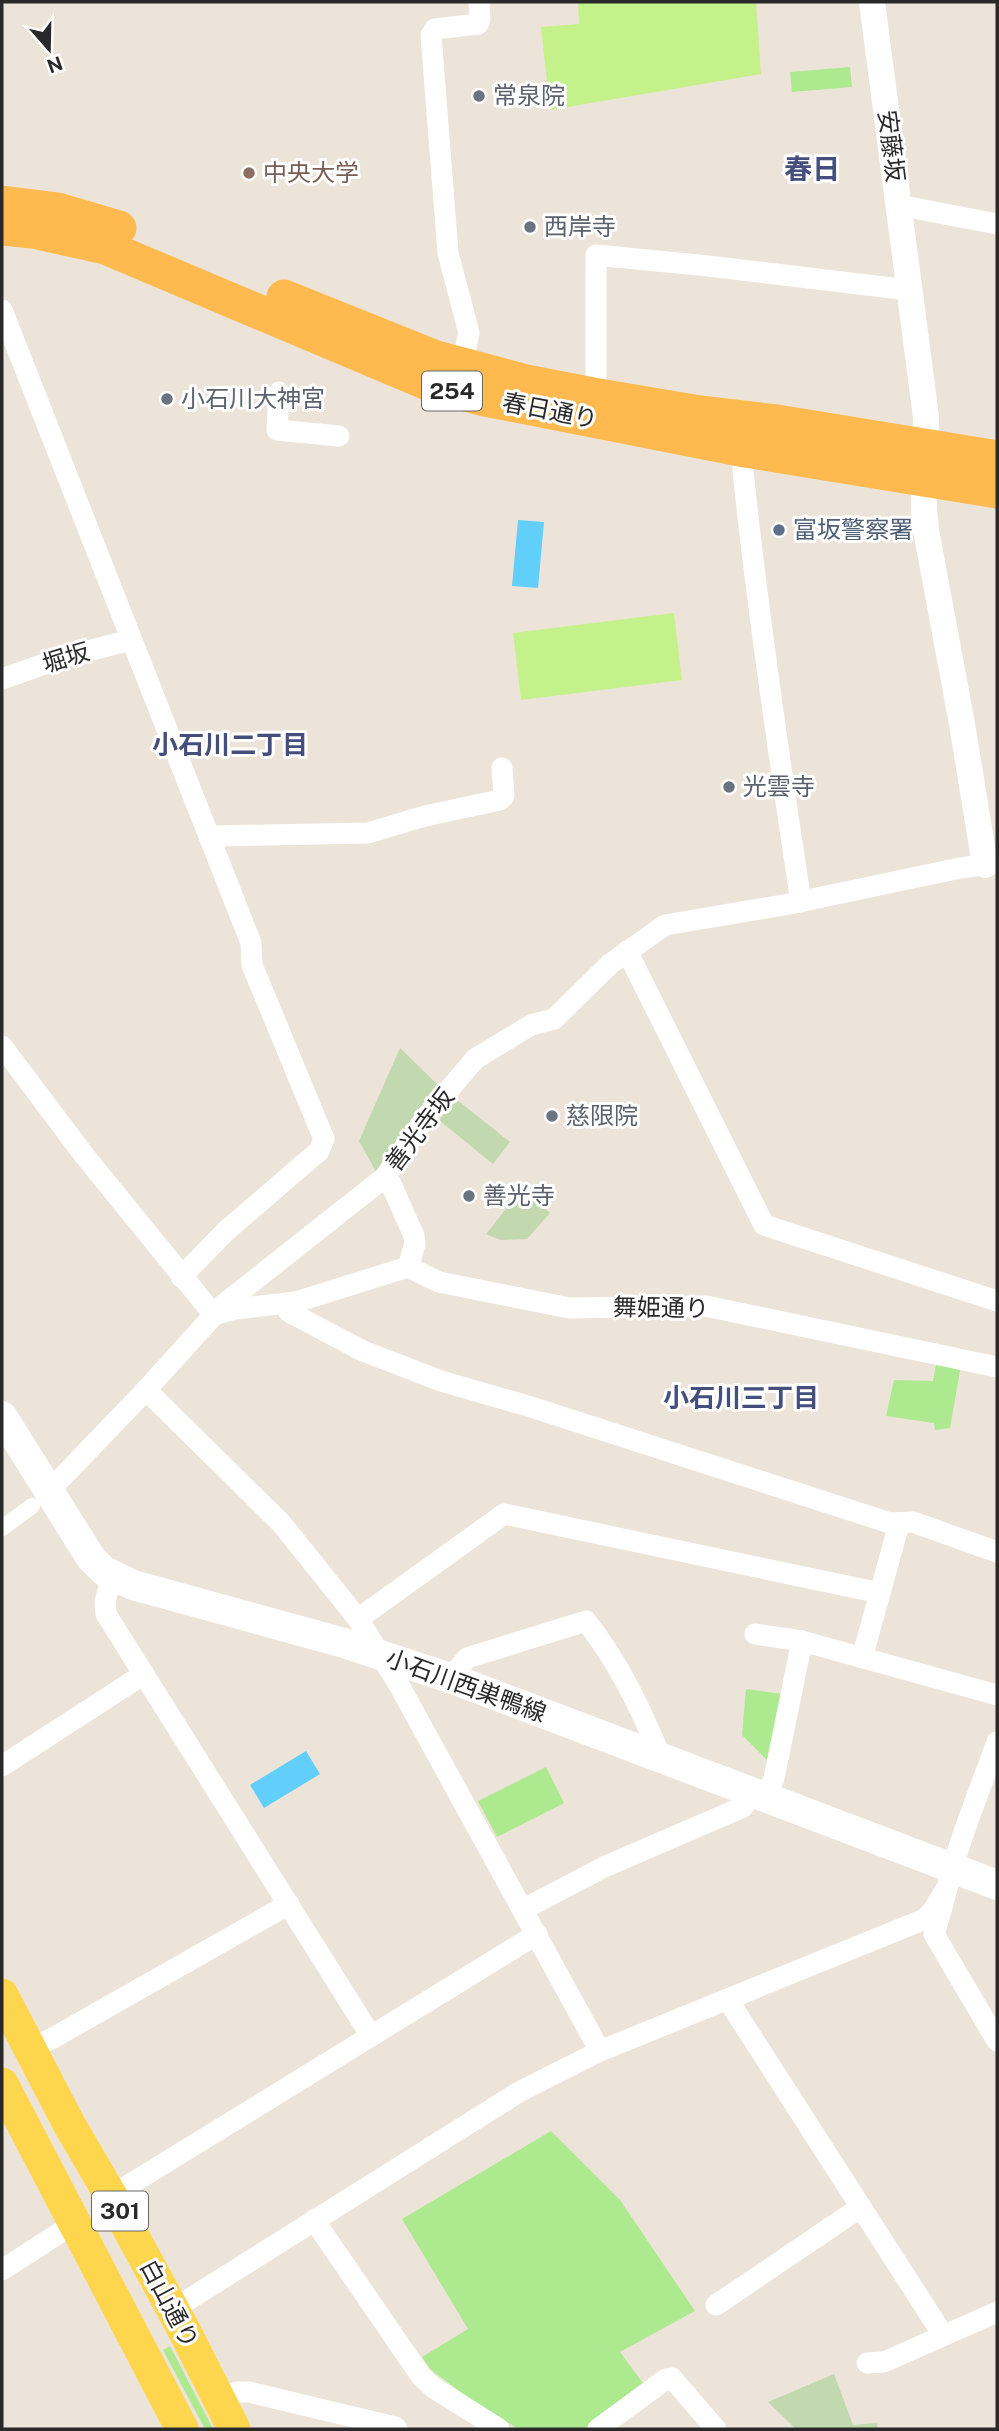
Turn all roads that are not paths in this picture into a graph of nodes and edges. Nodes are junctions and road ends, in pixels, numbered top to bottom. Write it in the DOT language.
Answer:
graph roads {
  1 [pos="478,2"];
  2 [pos="872,2"];
  3 [pos="2,203"];
  4 [pos="898,205"];
  5 [pos="997,224"];
  6 [pos="2,228"];
  7 [pos="909,290"];
  8 [pos="2,310"];
  9 [pos="458,379"];
  10 [pos="279,392"];
  11 [pos="593,396"];
  12 [pos="339,436"];
  13 [pos="745,450"];
  14 [pos="997,458"];
  15 [pos="925,463"];
  16 [pos="997,491"];
  17 [pos="131,640"];
  18 [pos="2,679"];
  19 [pos="502,768"];
  20 [pos="210,836"];
  21 [pos="991,864"];
  22 [pos="801,902"];
  23 [pos="627,951"];
  24 [pos="2,1046"];
  25 [pos="385,1177"];
  26 [pos="408,1267"];
  27 [pos="181,1277"];
  28 [pos="997,1301"];
  29 [pos="285,1304"];
  30 [pos="214,1315"];
  31 [pos="997,1367"];
  32 [pos="146,1390"];
  33 [pos="2,1416"];
  34 [pos="40,1498"];
  35 [pos="898,1524"];
  36 [pos="2,1528"];
  37 [pos="997,1552"];
  38 [pos="113,1576"];
  39 [pos="880,1593"];
  40 [pos="358,1619"];
  41 [pos="755,1634"];
  42 [pos="802,1641"];
  43 [pos="380,1654"];
  44 [pos="862,1658"];
  45 [pos="144,1674"];
  46 [pos="450,1678"];
  47 [pos="997,1695"];
  48 [pos="997,1742"];
  49 [pos="661,1758"];
  50 [pos="2,1766"];
  51 [pos="759,1794"];
  52 [pos="949,1878"];
  53 [pos="997,1885"];
  54 [pos="289,1904"];
  55 [pos="524,1909"];
  56 [pos="537,1934"];
  57 [pos="2,1995"];
  58 [pos="728,2000"];
  59 [pos="371,2036"];
  60 [pos="997,2040"];
  61 [pos="30,2049"];
  62 [pos="600,2051"];
  63 [pos="2,2084"];
  64 [pos="111,2196"];
  65 [pos="861,2207"];
  66 [pos="314,2220"];
  67 [pos="75,2223"];
  68 [pos="2,2270"];
  69 [pos="115,2300"];
  70 [pos="716,2305"];
  71 [pos="172,2310"];
  72 [pos="997,2312"];
  73 [pos="943,2335"];
  74 [pos="867,2363"];
  75 [pos="218,2399"];
  76 [pos="182,2429"];
  77 [pos="200,2429"];
  78 [pos="234,2429"];
  79 [pos="397,2429"];
  80 [pos="499,2429"];
  81 [pos="598,2429"];
  82 [pos="716,2429"];
  1 -- 9 [label="street"];
  2 -- 4 [label="street, 安藤坂"];
  3 -- 9 [label="highway, 春日通り / 254"];
  4 -- 5 [label="street"];
  4 -- 7 [label="street, 安藤坂"];
  6 -- 9 [label="highway, 春日通り / 254"];
  7 -- 11 [label="street"];
  7 -- 15 [label="street, 安藤坂"];
  8 -- 17 [label="street"];
  9 -- 11 [label="highway, 春日通り / 254"];
  9 -- 13 [label="highway, 春日通り / 254"];
  10 -- 12 [label="street"];
  11 -- 15 [label="highway, 春日通り / 254"];
  13 -- 15 [label="highway, 春日通り / 254"];
  13 -- 22 [label="street"];
  14 -- 15 [label="highway, 春日通り / 254"];
  15 -- 16 [label="highway, 春日通り / 254"];
  15 -- 21 [label="street, 安藤坂"];
  17 -- 18 [label="street, 堀坂"];
  17 -- 20 [label="street"];
  19 -- 20 [label="street"];
  20 -- 27 [label="street"];
  21 -- 22 [label="street, 善光寺坂"];
  22 -- 23 [label="street, 善光寺坂"];
  23 -- 25 [label="street, 善光寺坂"];
  23 -- 28 [label="street"];
  24 -- 27 [label="street"];
  25 -- 26 [label="street"];
  25 -- 30 [label="street, 善光寺坂"];
  26 -- 29 [label="street"];
  26 -- 31 [label="street, 舞姫通り"];
  27 -- 30 [label="street"];
  29 -- 30 [label="street"];
  29 -- 35 [label="street"];
  30 -- 32 [label="street, 善光寺坂"];
  32 -- 34 [label="street, 善光寺坂"];
  32 -- 40 [label="street"];
  33 -- 34 [label="main road, 小石川西巣鴨線"];
  34 -- 36 [label="street"];
  34 -- 38 [label="main road, 小石川西巣鴨線"];
  35 -- 37 [label="street"];
  35 -- 39 [label="street"];
  38 -- 43 [label="main road, 小石川西巣鴨線"];
  38 -- 45 [label="street"];
  39 -- 40 [label="street"];
  39 -- 44 [label="street"];
  40 -- 43 [label="street"];
  41 -- 42 [label="street"];
  42 -- 44 [label="street"];
  42 -- 51 [label="street"];
  43 -- 46 [label="main road, 小石川西巣鴨線"];
  43 -- 55 [label="street"];
  44 -- 47 [label="street"];
  45 -- 50 [label="street"];
  45 -- 54 [label="street"];
  46 -- 49 [label="main road, 小石川西巣鴨線"];
  46 -- 49 [label="street"];
  48 -- 52 [label="street"];
  49 -- 51 [label="main road, 小石川西巣鴨線"];
  51 -- 52 [label="main road, 小石川西巣鴨線"];
  51 -- 55 [label="street"];
  52 -- 53 [label="main road, 小石川西巣鴨線"];
  52 -- 58 [label="street"];
  52 -- 60 [label="street"];
  54 -- 59 [label="street"];
  54 -- 61 [label="street"];
  55 -- 56 [label="street"];
  56 -- 59 [label="street"];
  56 -- 62 [label="street"];
  57 -- 61 [label="main road, 白山通り / 301"];
  58 -- 62 [label="street"];
  58 -- 65 [label="street"];
  59 -- 64 [label="street"];
  61 -- 64 [label="main road, 白山通り / 301"];
  62 -- 66 [label="street"];
  63 -- 67 [label="main road, 白山通り / 301"];
  64 -- 69 [label="main road"];
  64 -- 71 [label="main road, 白山通り / 301"];
  65 -- 70 [label="street"];
  65 -- 73 [label="street"];
  66 -- 71 [label="street"];
  66 -- 80 [label="street"];
  67 -- 68 [label="street"];
  67 -- 69 [label="main road, 白山通り / 301"];
  69 -- 76 [label="main road, 白山通り / 301"];
  71 -- 75 [label="main road, 白山通り / 301"];
  71 -- 77 [label="main road"];
  72 -- 73 [label="street"];
  73 -- 74 [label="street"];
  75 -- 78 [label="main road, 白山通り / 301"];
  75 -- 79 [label="street"];
  81 -- 82 [label="street"];
}
